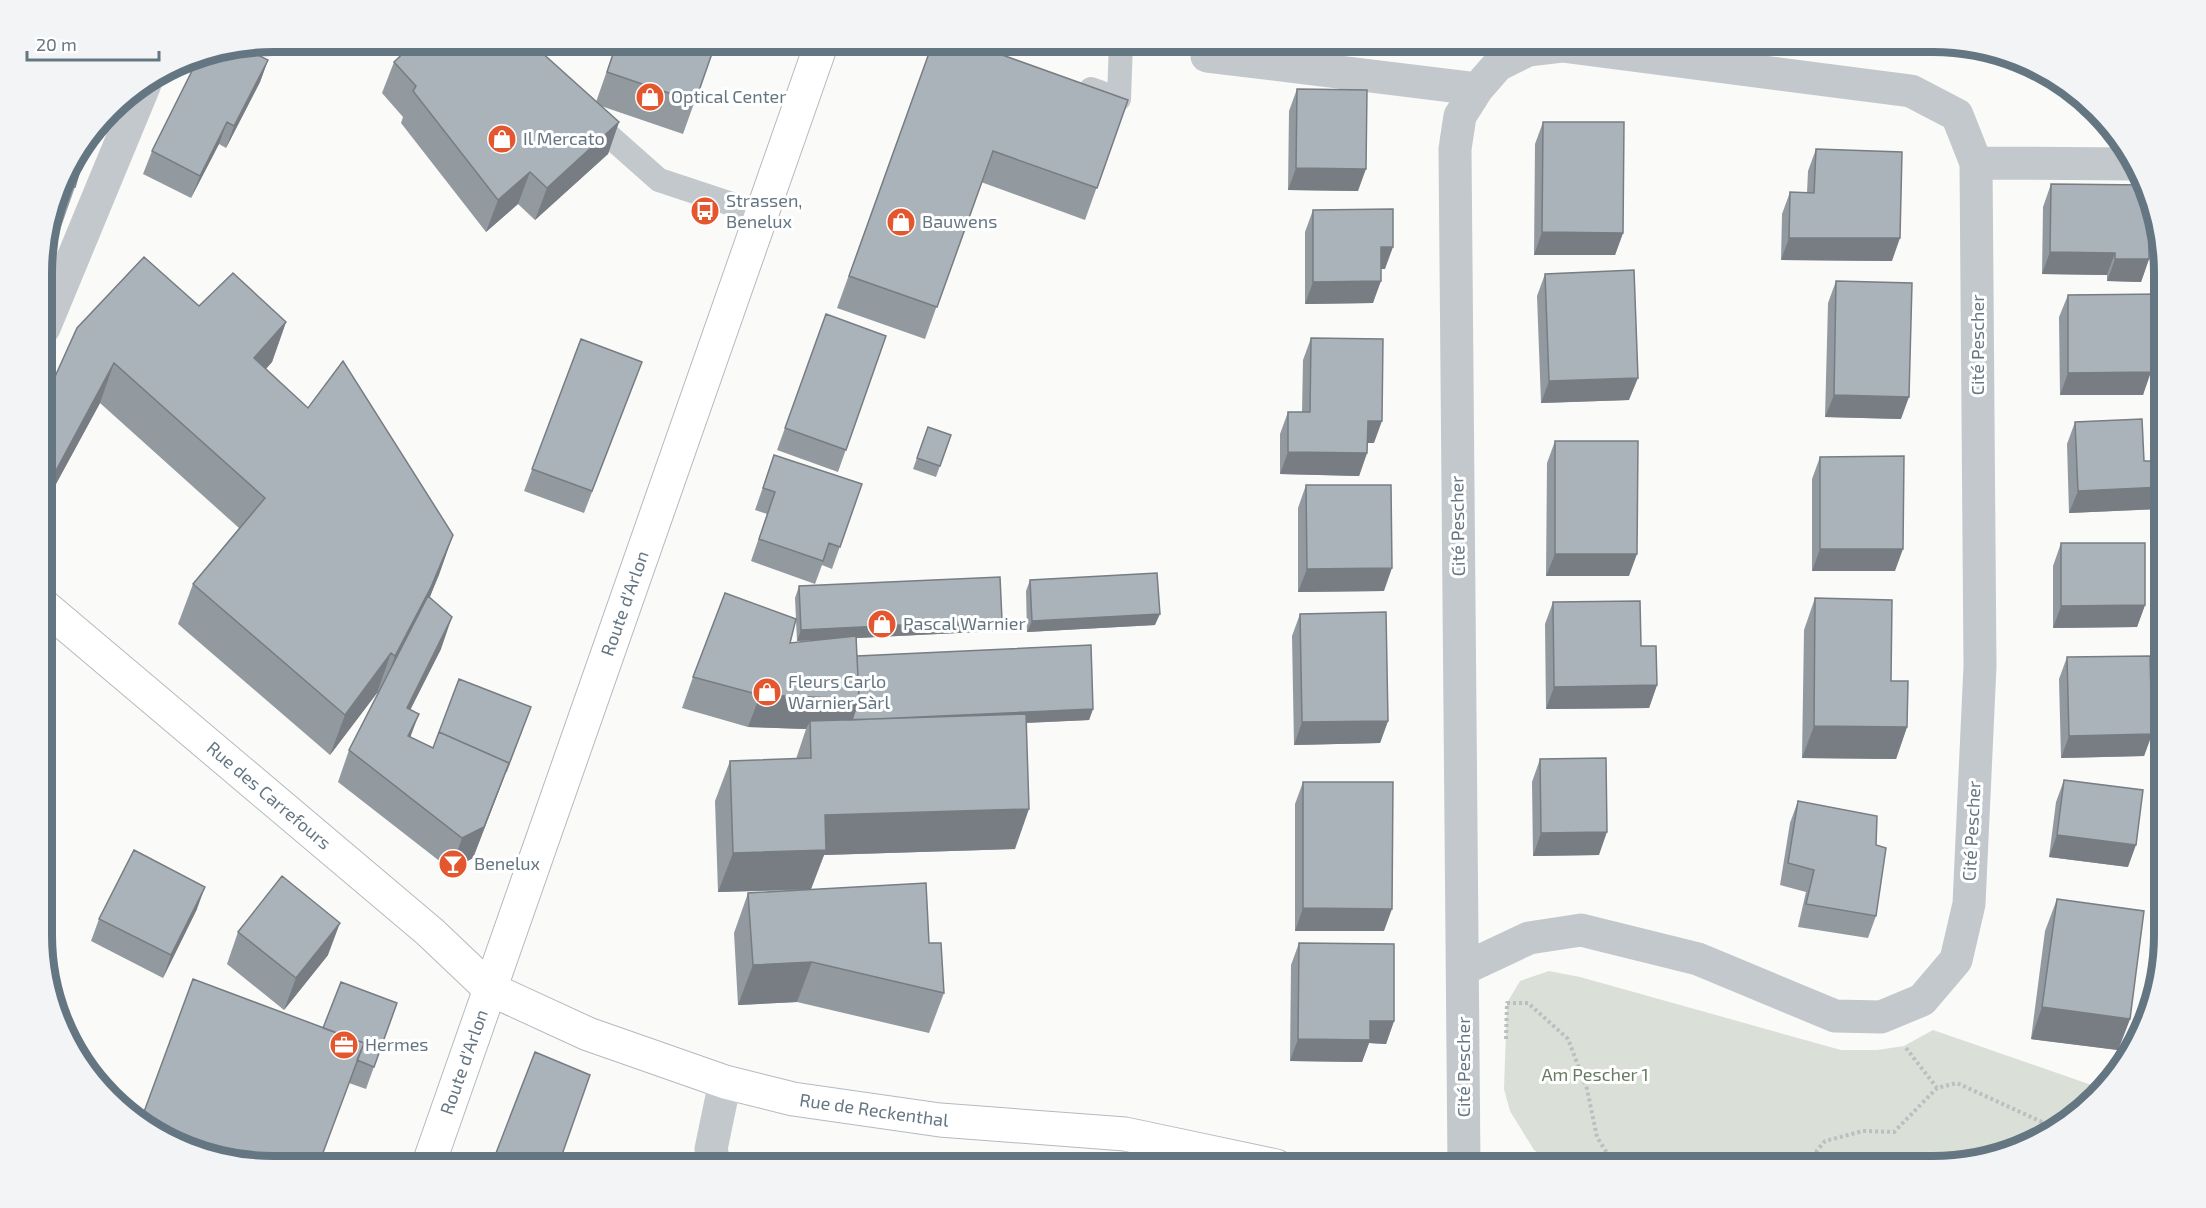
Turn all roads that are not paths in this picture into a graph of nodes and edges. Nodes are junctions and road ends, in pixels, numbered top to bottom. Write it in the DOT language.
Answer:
graph roads {
  1 [pos="819,52"];
  2 [pos="1121,52"];
  3 [pos="1524,52"];
  4 [pos="1609,52"];
  5 [pos="1207,56"];
  6 [pos="1065,80"];
  7 [pos="1477,89"];
  8 [pos="139,98"];
  9 [pos="572,103"];
  10 [pos="1976,163"];
  11 [pos="2125,164"];
  12 [pos="762,214"];
  13 [pos="52,309"];
  14 [pos="52,613"];
  15 [pos="1463,969"];
  16 [pos="490,989"];
  17 [pos="725,1082"];
  18 [pos="432,1156"];
  19 [pos="713,1156"];
  20 [pos="1229,1156"];
  21 [pos="1464,1156"];
  1 -- 12 [label="main road, Route d'Arlon"];
  2 -- 6 [label="lane"];
  3 -- 7 [label="street, Cité Pescher"];
  4 -- 10 [label="street, Cité Pescher"];
  5 -- 7 [label="street"];
  7 -- 15 [label="street, Cité Pescher"];
  8 -- 13 [label="street"];
  9 -- 12 [label="lane"];
  10 -- 11 [label="street"];
  10 -- 15 [label="street, Cité Pescher"];
  12 -- 16 [label="main road, Route d'Arlon"];
  14 -- 16 [label="main road, Rue des Carrefours"];
  15 -- 21 [label="street, Cité Pescher"];
  16 -- 17 [label="main road, Rue de Reckenthal"];
  16 -- 18 [label="main road, Route d'Arlon"];
  17 -- 19 [label="street"];
  17 -- 20 [label="main road, Rue de Reckenthal"];
}
